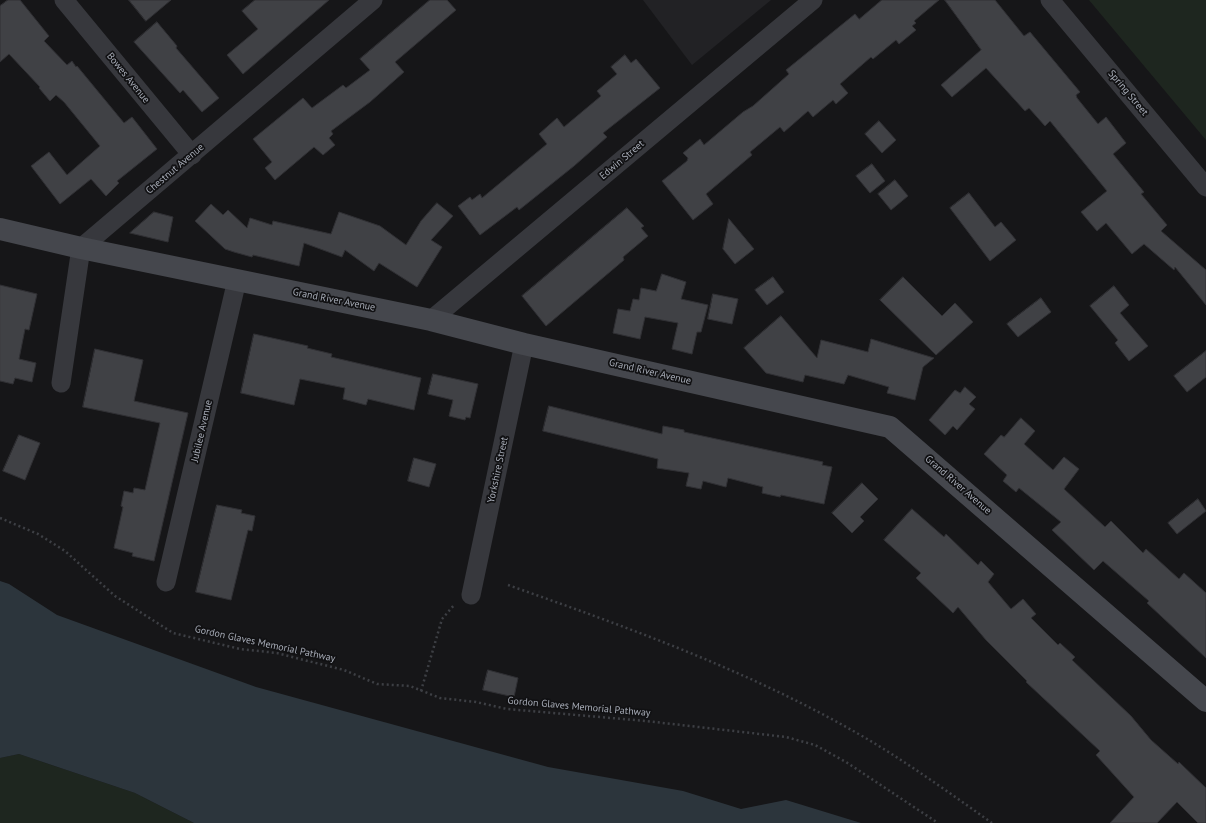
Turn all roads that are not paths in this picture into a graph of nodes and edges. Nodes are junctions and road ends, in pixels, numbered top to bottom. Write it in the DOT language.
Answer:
graph roads {
  1 [pos="64,0"];
  2 [pos="373,0"];
  3 [pos="813,0"];
  4 [pos="1050,0"];
  5 [pos="192,155"];
  6 [pos="1206,187"];
  7 [pos="0,229"];
  8 [pos="81,248"];
  9 [pos="237,280"];
  10 [pos="431,320"];
  11 [pos="524,344"];
  12 [pos="61,383"];
  13 [pos="166,582"];
  14 [pos="471,595"];
  15 [pos="1206,702"];
  1 -- 5 [label="street, Bowes Avenue"];
  2 -- 5 [label="street, Chestnut Avenue"];
  3 -- 10 [label="street, Edwin Street"];
  4 -- 6 [label="street, Spring Street"];
  5 -- 8 [label="street, Chestnut Avenue"];
  7 -- 8 [label="street, Grand River Avenue"];
  8 -- 9 [label="street, Grand River Avenue"];
  8 -- 12 [label="street"];
  9 -- 10 [label="street, Grand River Avenue"];
  9 -- 13 [label="street, Jubilee Avenue"];
  10 -- 11 [label="street, Grand River Avenue"];
  11 -- 14 [label="street, Yorkshire Street"];
  11 -- 15 [label="street, Grand River Avenue"];
}
